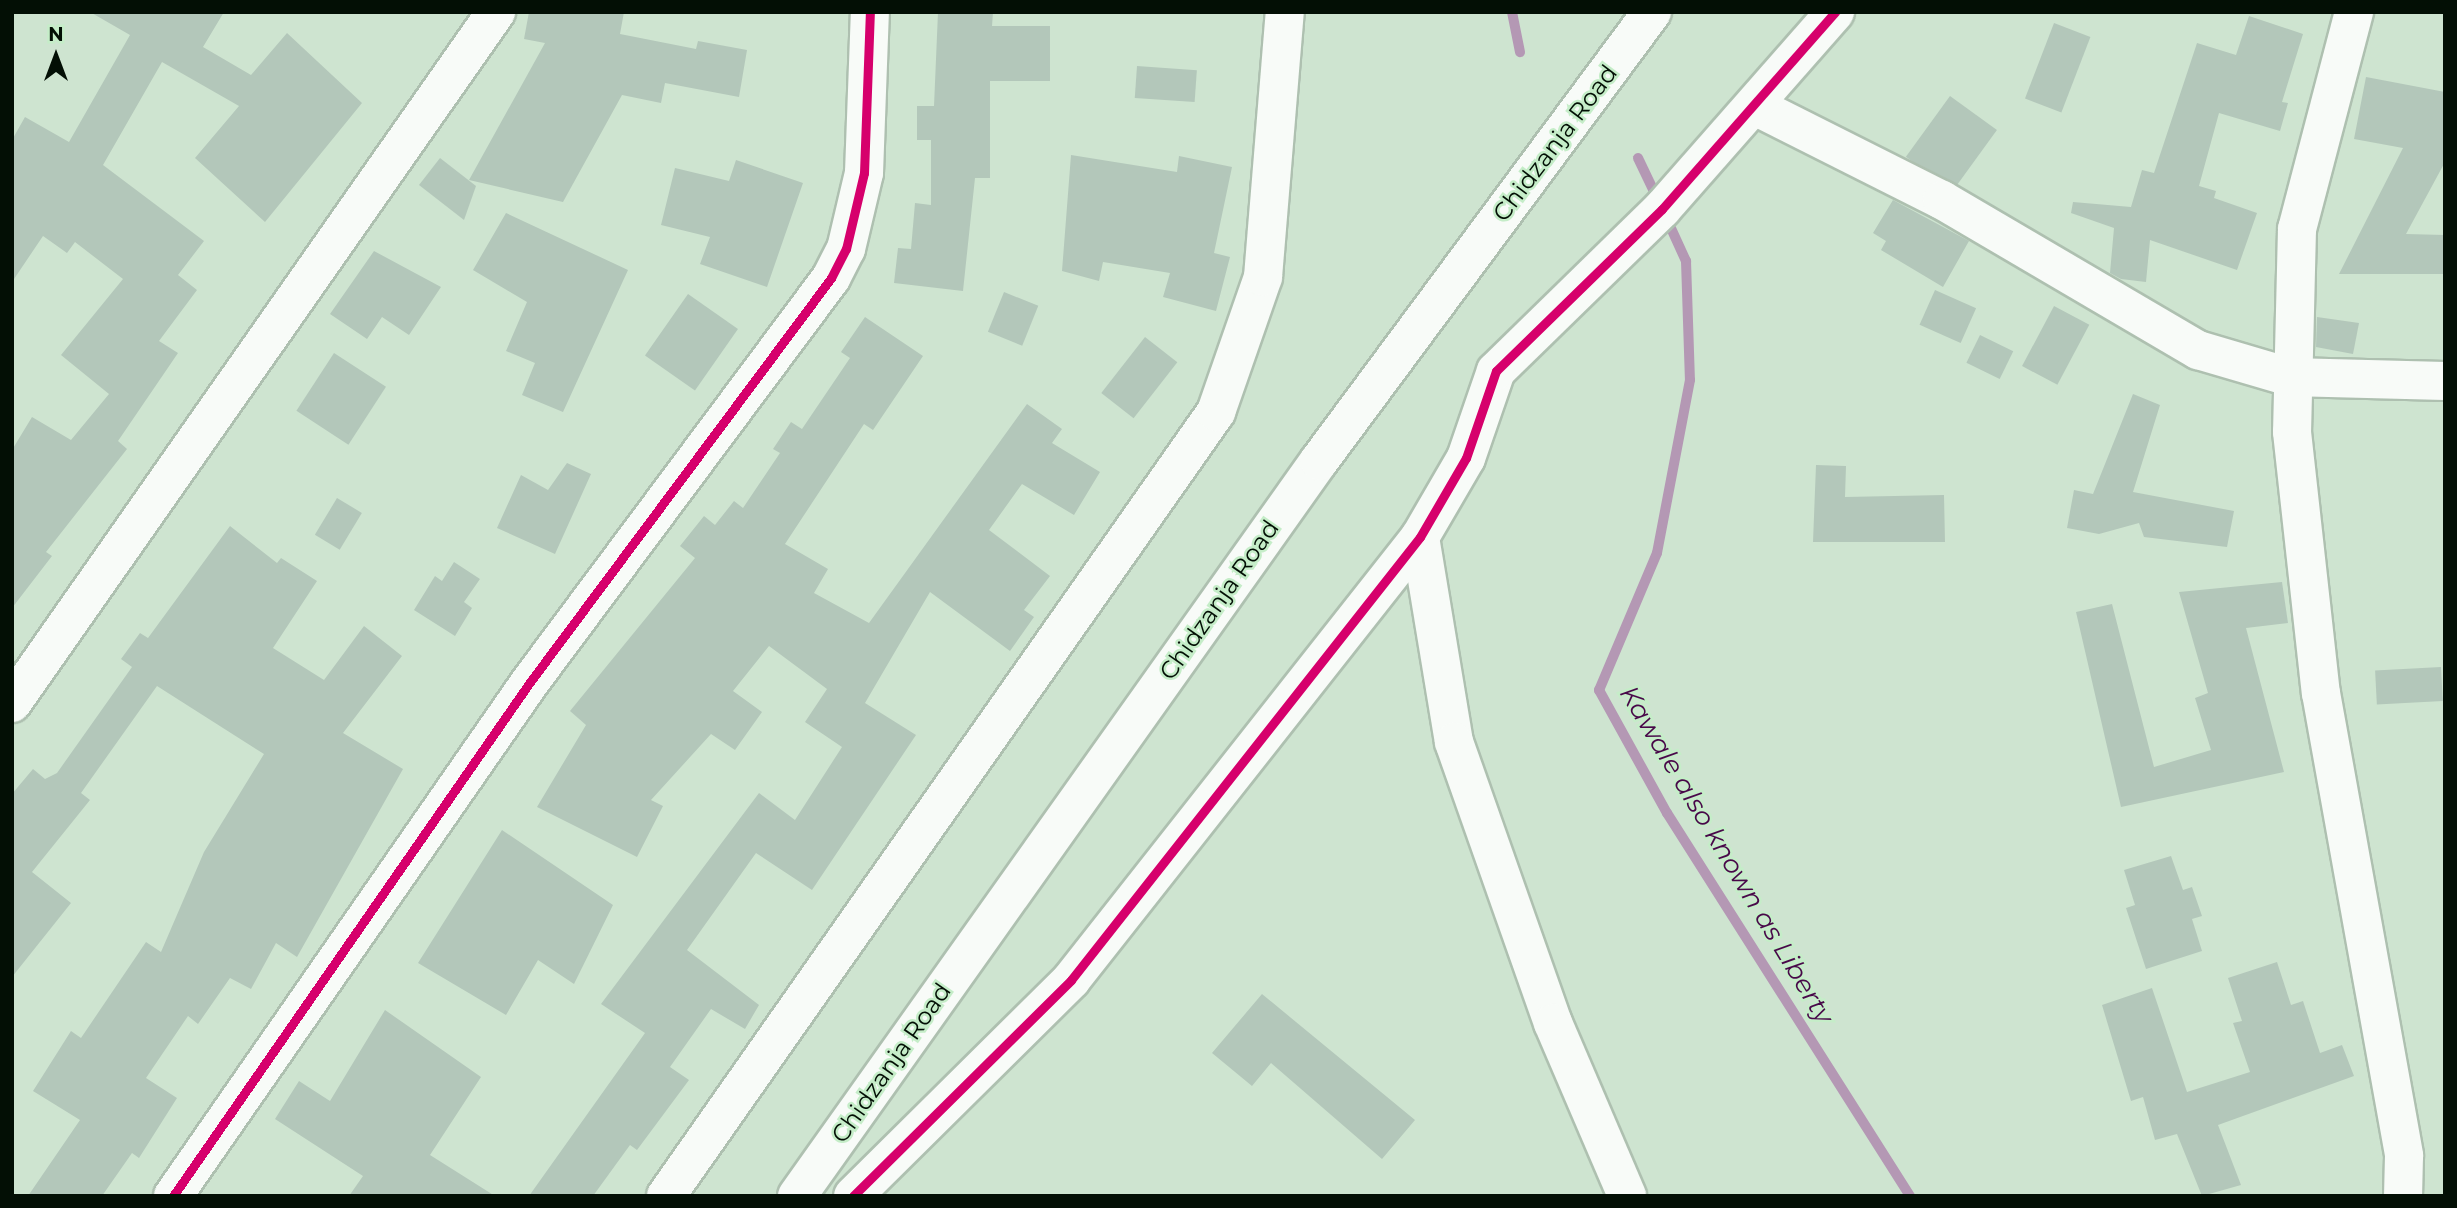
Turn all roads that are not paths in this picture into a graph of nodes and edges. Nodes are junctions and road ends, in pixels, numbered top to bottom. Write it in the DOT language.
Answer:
graph roads {
  1 [pos="496,12"];
  2 [pos="870,12"];
  3 [pos="1285,12"];
  4 [pos="1653,12"];
  5 [pos="1835,12"];
  6 [pos="2354,12"];
  7 [pos="1755,106"];
  8 [pos="2290,377"];
  9 [pos="2445,381"];
  10 [pos="1420,537"];
  11 [pos="12,703"];
  12 [pos="173,1196"];
  13 [pos="666,1196"];
  14 [pos="797,1196"];
  15 [pos="853,1196"];
  16 [pos="1627,1196"];
  17 [pos="2403,1196"];
  1 -- 11 [label="street"];
  2 -- 12 [label="street"];
  3 -- 13 [label="street"];
  4 -- 14 [label="street, Chidzanja Road"];
  5 -- 7 [label="street"];
  6 -- 8 [label="street"];
  7 -- 8 [label="street"];
  7 -- 10 [label="street"];
  8 -- 9 [label="street"];
  8 -- 17 [label="street"];
  10 -- 15 [label="street"];
  10 -- 16 [label="street"];
}
